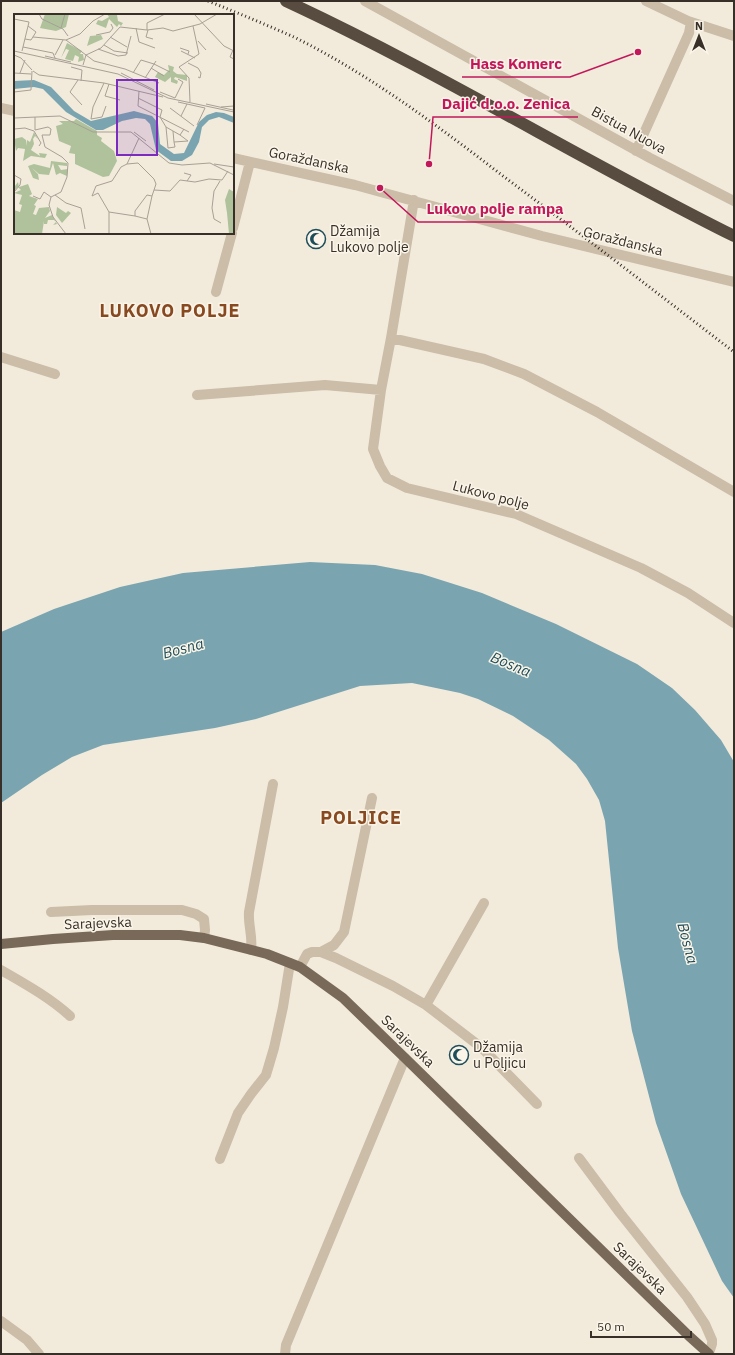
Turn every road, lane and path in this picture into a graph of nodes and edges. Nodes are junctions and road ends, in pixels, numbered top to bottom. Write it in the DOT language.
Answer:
graph roads {
  1 [pos="286,1"];
  2 [pos="365,1"];
  3 [pos="646,1"];
  4 [pos="691,22"];
  5 [pos="734,36"];
  6 [pos="1,108"];
  7 [pos="14,111"];
  8 [pos="636,151"];
  9 [pos="234,158"];
  10 [pos="250,162"];
  11 [pos="414,200"];
  12 [pos="734,201"];
  13 [pos="234,224"];
  14 [pos="232,234"];
  15 [pos="734,236"];
  16 [pos="734,282"];
  17 [pos="216,292"];
  18 [pos="391,338"];
  19 [pos="1,357"];
  20 [pos="55,374"];
  21 [pos="381,390"];
  22 [pos="198,395"];
  23 [pos="734,492"];
  24 [pos="734,623"];
  25 [pos="274,784"];
  26 [pos="372,798"];
  27 [pos="484,902"];
  28 [pos="51,912"];
  29 [pos="204,938"];
  30 [pos="1,944"];
  31 [pos="251,950"];
  32 [pos="321,952"];
  33 [pos="290,963"];
  34 [pos="300,967"];
  35 [pos="1,970"];
  36 [pos="426,1005"];
  37 [pos="70,1016"];
  38 [pos="405,1058"];
  39 [pos="537,1104"];
  40 [pos="580,1158"];
  41 [pos="220,1159"];
  42 [pos="1,1321"];
  43 [pos="39,1354"];
  44 [pos="285,1354"];
  45 [pos="709,1354"];
  1 -- 15 [label="highway"];
  2 -- 8 [label="street, Bistua Nuova"];
  3 -- 4 [label="street"];
  4 -- 5 [label="street"];
  4 -- 8 [label="street"];
  6 -- 7 [label="street"];
  8 -- 12 [label="street, Bistua Nuova"];
  9 -- 10 [label="street, Goraždanska"];
  10 -- 11 [label="street, Goraždanska"];
  10 -- 13 [label="street, Goraždanska"];
  11 -- 16 [label="street, Goraždanska"];
  11 -- 18 [label="street, Lukovo polje"];
  14 -- 17 [label="street"];
  18 -- 21 [label="street, Lukovo polje"];
  18 -- 23 [label="street"];
  19 -- 20 [label="street"];
  21 -- 22 [label="street"];
  21 -- 24 [label="street, Lukovo polje"];
  25 -- 31 [label="street"];
  26 -- 32 [label="street"];
  27 -- 36 [label="street"];
  28 -- 29 [label="street"];
  29 -- 30 [label="main road, Sarajevska"];
  29 -- 31 [label="main road, Sarajevska"];
  31 -- 33 [label="main road, Sarajevska"];
  32 -- 34 [label="street"];
  32 -- 36 [label="street"];
  33 -- 34 [label="main road, Sarajevska"];
  33 -- 41 [label="street"];
  34 -- 38 [label="main road, Sarajevska"];
  35 -- 37 [label="street"];
  36 -- 39 [label="street"];
  38 -- 44 [label="street"];
  38 -- 45 [label="main road, Sarajevska"];
  40 -- 45 [label="street"];
  42 -- 43 [label="street"];
}
